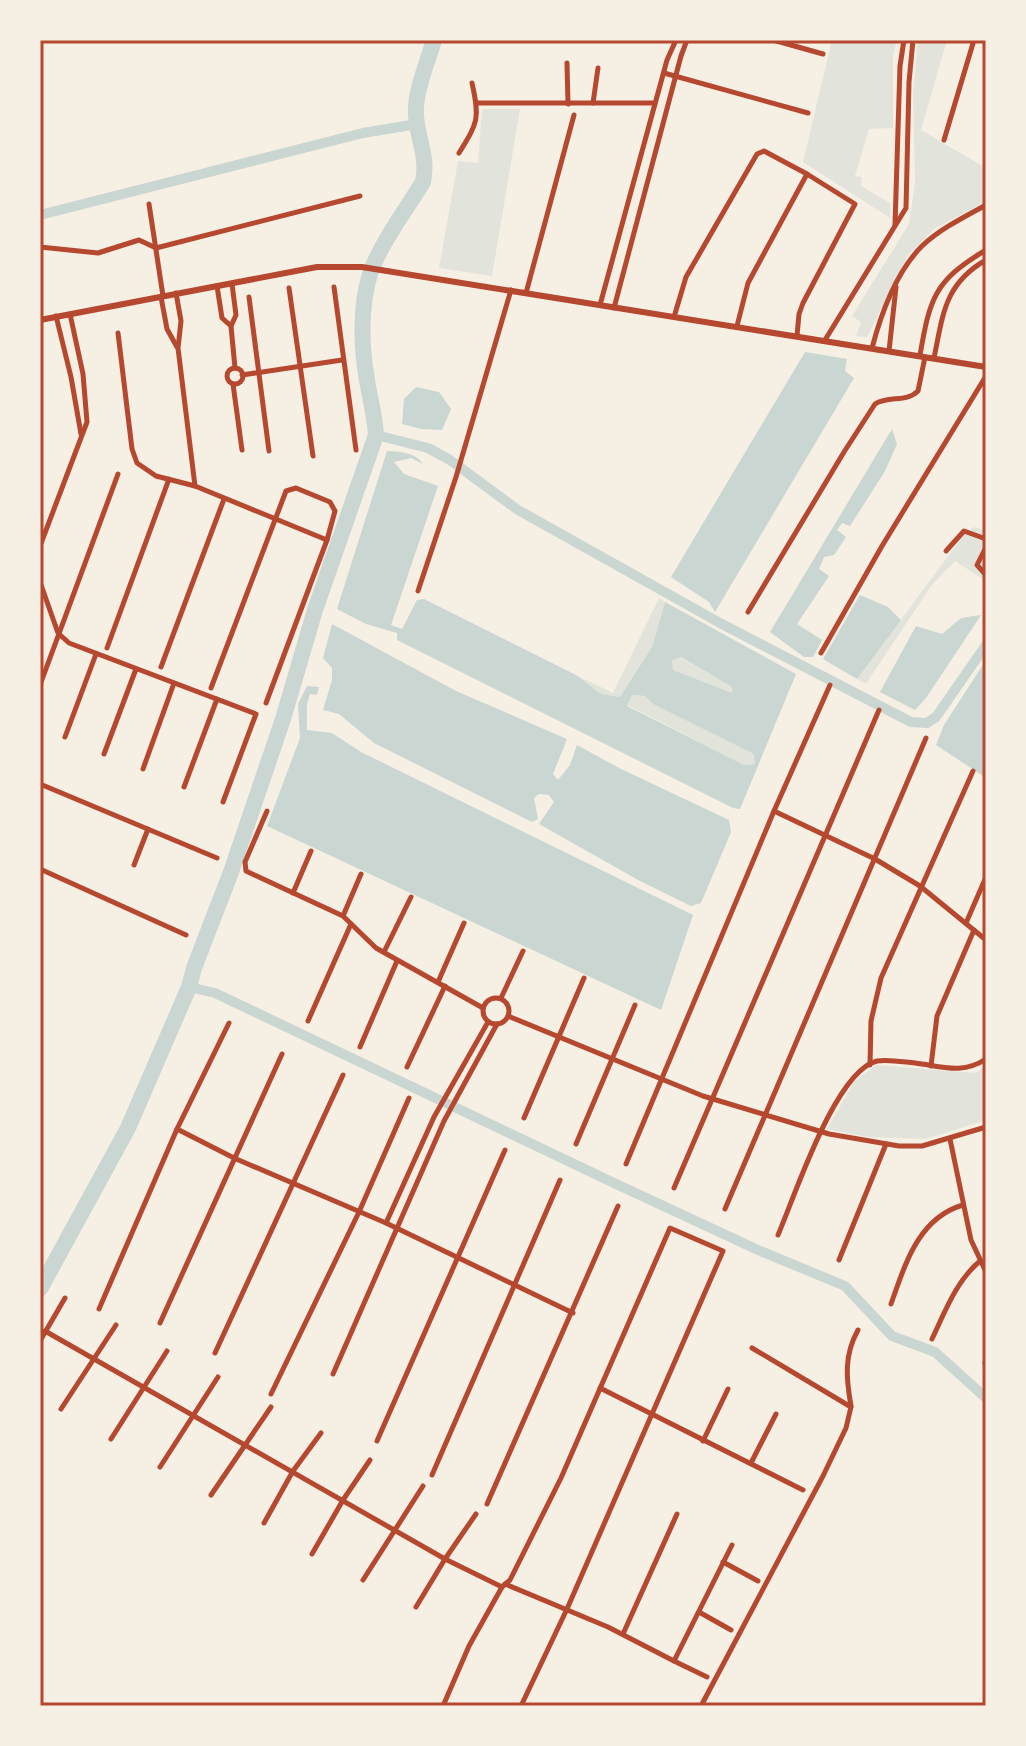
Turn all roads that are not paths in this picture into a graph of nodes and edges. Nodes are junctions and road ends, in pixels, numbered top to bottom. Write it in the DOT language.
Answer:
graph roads {
  1 [pos="676,40"];
  2 [pos="687,40"];
  3 [pos="773,40"];
  4 [pos="904,40"];
  5 [pos="913,40"];
  6 [pos="974,40"];
  7 [pos="823,54"];
  8 [pos="567,63"];
  9 [pos="598,68"];
  10 [pos="664,73"];
  11 [pos="675,76"];
  12 [pos="472,83"];
  13 [pos="477,103"];
  14 [pos="655,103"];
  15 [pos="568,104"];
  16 [pos="593,104"];
  17 [pos="808,113"];
  18 [pos="574,115"];
  19 [pos="944,140"];
  20 [pos="459,153"];
  21 [pos="807,174"];
  22 [pos="629,192"];
  23 [pos="360,196"];
  24 [pos="643,196"];
  25 [pos="149,204"];
  26 [pos="986,205"];
  27 [pos="895,226"];
  28 [pos="40,247"];
  29 [pos="156,248"];
  30 [pos="986,250"];
  31 [pos="986,260"];
  32 [pos="232,284"];
  33 [pos="217,286"];
  34 [pos="896,286"];
  35 [pos="334,287"];
  36 [pos="289,288"];
  37 [pos="511,290"];
  38 [pos="176,293"];
  39 [pos="526,293"];
  40 [pos="162,296"];
  41 [pos="249,297"];
  42 [pos="600,305"];
  43 [pos="614,308"];
  44 [pos="70,314"];
  45 [pos="56,316"];
  46 [pos="674,317"];
  47 [pos="40,320"];
  48 [pos="231,326"];
  49 [pos="737,326"];
  50 [pos="118,333"];
  51 [pos="797,336"];
  52 [pos="825,340"];
  53 [pos="178,348"];
  54 [pos="872,348"];
  55 [pos="889,351"];
  56 [pos="923,356"];
  57 [pos="934,358"];
  58 [pos="342,360"];
  59 [pos="300,367"];
  60 [pos="986,367"];
  61 [pos="235,368"];
  62 [pos="258,373"];
  63 [pos="83,374"];
  64 [pos="242,375"];
  65 [pos="986,376"];
  66 [pos="71,377"];
  67 [pos="233,384"];
  68 [pos="81,435"];
  69 [pos="40,443"];
  70 [pos="242,450"];
  71 [pos="356,450"];
  72 [pos="269,451"];
  73 [pos="40,452"];
  74 [pos="313,456"];
  75 [pos="118,474"];
  76 [pos="169,479"];
  77 [pos="195,486"];
  78 [pos="224,499"];
  79 [pos="275,519"];
  80 [pos="986,539"];
  81 [pos="327,540"];
  82 [pos="40,546"];
  83 [pos="986,547"];
  84 [pos="946,551"];
  85 [pos="986,575"];
  86 [pos="40,583"];
  87 [pos="418,591"];
  88 [pos="748,612"];
  89 [pos="58,633"];
  90 [pos="107,648"];
  91 [pos="821,653"];
  92 [pos="96,654"];
  93 [pos="161,667"];
  94 [pos="136,669"];
  95 [pos="174,683"];
  96 [pos="40,685"];
  97 [pos="830,685"];
  98 [pos="211,688"];
  99 [pos="217,699"];
  100 [pos="266,703"];
  101 [pos="879,710"];
  102 [pos="65,737"];
  103 [pos="926,738"];
  104 [pos="104,754"];
  105 [pos="143,769"];
  106 [pos="973,771"];
  107 [pos="40,784"];
  108 [pos="184,787"];
  109 [pos="223,802"];
  110 [pos="267,811"];
  111 [pos="774,811"];
  112 [pos="148,829"];
  113 [pos="824,834"];
  114 [pos="311,851"];
  115 [pos="217,858"];
  116 [pos="875,859"];
  117 [pos="134,865"];
  118 [pos="40,869"];
  119 [pos="361,874"];
  120 [pos="986,877"];
  121 [pos="920,886"];
  122 [pos="293,893"];
  123 [pos="411,897"];
  124 [pos="343,916"];
  125 [pos="464,923"];
  126 [pos="966,923"];
  127 [pos="351,924"];
  128 [pos="974,930"];
  129 [pos="186,935"];
  130 [pos="986,940"];
  131 [pos="523,951"];
  132 [pos="384,952"];
  133 [pos="397,961"];
  134 [pos="584,978"];
  135 [pos="438,982"];
  136 [pos="445,986"];
  137 [pos="501,998"];
  138 [pos="635,1005"];
  139 [pos="483,1008"];
  140 [pos="508,1016"];
  141 [pos="308,1021"];
  142 [pos="488,1022"];
  143 [pos="229,1023"];
  144 [pos="497,1024"];
  145 [pos="558,1037"];
  146 [pos="360,1047"];
  147 [pos="282,1054"];
  148 [pos="986,1059"];
  149 [pos="612,1060"];
  150 [pos="870,1065"];
  151 [pos="931,1066"];
  152 [pos="407,1067"];
  153 [pos="343,1075"];
  154 [pos="660,1080"];
  155 [pos="409,1098"];
  156 [pos="711,1099"];
  157 [pos="764,1117"];
  158 [pos="524,1118"];
  159 [pos="986,1127"];
  160 [pos="177,1129"];
  161 [pos="821,1132"];
  162 [pos="950,1139"];
  163 [pos="576,1144"];
  164 [pos="886,1144"];
  165 [pos="505,1150"];
  166 [pos="234,1158"];
  167 [pos="626,1164"];
  168 [pos="560,1180"];
  169 [pos="293,1184"];
  170 [pos="674,1188"];
  171 [pos="963,1205"];
  172 [pos="618,1206"];
  173 [pos="725,1209"];
  174 [pos="359,1212"];
  175 [pos="386,1223"];
  176 [pos="396,1228"];
  177 [pos="778,1235"];
  178 [pos="458,1258"];
  179 [pos="839,1260"];
  180 [pos="980,1261"];
  181 [pos="986,1272"];
  182 [pos="514,1286"];
  183 [pos="65,1298"];
  184 [pos="891,1304"];
  185 [pos="99,1309"];
  186 [pos="573,1313"];
  187 [pos="160,1323"];
  188 [pos="116,1325"];
  189 [pos="858,1330"];
  190 [pos="45,1331"];
  191 [pos="932,1339"];
  192 [pos="40,1341"];
  193 [pos="752,1348"];
  194 [pos="167,1351"];
  195 [pos="215,1353"];
  196 [pos="93,1359"];
  197 [pos="333,1374"];
  198 [pos="218,1377"];
  199 [pos="142,1388"];
  200 [pos="600,1388"];
  201 [pos="728,1389"];
  202 [pos="271,1394"];
  203 [pos="271,1407"];
  204 [pos="851,1407"];
  205 [pos="61,1409"];
  206 [pos="776,1414"];
  207 [pos="194,1415"];
  208 [pos="652,1415"];
  209 [pos="321,1433"];
  210 [pos="111,1439"];
  211 [pos="377,1441"];
  212 [pos="703,1441"];
  213 [pos="244,1444"];
  214 [pos="370,1460"];
  215 [pos="751,1463"];
  216 [pos="160,1467"];
  217 [pos="293,1471"];
  218 [pos="432,1475"];
  219 [pos="423,1486"];
  220 [pos="803,1490"];
  221 [pos="211,1495"];
  222 [pos="343,1500"];
  223 [pos="487,1504"];
  224 [pos="476,1514"];
  225 [pos="677,1514"];
  226 [pos="264,1523"];
  227 [pos="394,1529"];
  228 [pos="732,1545"];
  229 [pos="312,1554"];
  230 [pos="445,1559"];
  231 [pos="723,1562"];
  232 [pos="363,1580"];
  233 [pos="758,1581"];
  234 [pos="503,1586"];
  235 [pos="416,1607"];
  236 [pos="567,1609"];
  237 [pos="699,1612"];
  238 [pos="731,1630"];
  239 [pos="623,1634"];
  240 [pos="674,1661"];
  241 [pos="707,1677"];
  242 [pos="443,1706"];
  243 [pos="521,1706"];
  244 [pos="701,1706"];
  1 -- 10 [label="street"];
  2 -- 11 [label="street"];
  3 -- 7 [label="street"];
  4 -- 27 [label="street"];
  5 -- 27 [label="street"];
  6 -- 19 [label="street"];
  8 -- 15 [label="street"];
  9 -- 16 [label="street"];
  10 -- 11 [label="street"];
  10 -- 14 [label="street"];
  11 -- 17 [label="street"];
  11 -- 24 [label="street"];
  12 -- 13 [label="street"];
  13 -- 15 [label="street"];
  13 -- 20 [label="street"];
  14 -- 16 [label="street"];
  14 -- 22 [label="street"];
  15 -- 16 [label="street"];
  18 -- 39 [label="street"];
  21 -- 46 [label="street"];
  21 -- 49 [label="street"];
  21 -- 51 [label="street"];
  22 -- 24 [label="street"];
  22 -- 42 [label="street"];
  23 -- 29 [label="street"];
  24 -- 43 [label="street"];
  25 -- 29 [label="street"];
  26 -- 34 [label="street"];
  27 -- 52 [label="street"];
  28 -- 29 [label="street"];
  29 -- 40 [label="street"];
  30 -- 56 [label="street"];
  31 -- 57 [label="street"];
  32 -- 33 [label="street"];
  32 -- 37 [label="street"];
  32 -- 48 [label="street"];
  33 -- 38 [label="street"];
  33 -- 48 [label="street"];
  34 -- 54 [label="street"];
  34 -- 55 [label="street"];
  35 -- 58 [label="street"];
  36 -- 59 [label="street"];
  37 -- 39 [label="street"];
  37 -- 87 [label="street"];
  38 -- 40 [label="street"];
  38 -- 53 [label="street"];
  39 -- 42 [label="street"];
  40 -- 44 [label="street"];
  40 -- 53 [label="street"];
  41 -- 62 [label="street"];
  42 -- 43 [label="street"];
  43 -- 46 [label="street"];
  44 -- 45 [label="street"];
  44 -- 63 [label="street"];
  45 -- 47 [label="street"];
  45 -- 66 [label="street"];
  46 -- 49 [label="street"];
  48 -- 61 [label="street"];
  49 -- 51 [label="street"];
  50 -- 76 [label="street"];
  51 -- 52 [label="street"];
  52 -- 54 [label="street"];
  53 -- 77 [label="street"];
  54 -- 55 [label="street"];
  55 -- 56 [label="street"];
  56 -- 57 [label="street"];
  56 -- 88 [label="street"];
  57 -- 60 [label="street"];
  58 -- 59 [label="street"];
  58 -- 71 [label="street"];
  59 -- 62 [label="street"];
  59 -- 74 [label="street"];
  61 -- 64 [label="street"];
  61 -- 67 [label="street"];
  62 -- 64 [label="street"];
  62 -- 72 [label="street"];
  63 -- 66 [label="street"];
  63 -- 68 [label="street"];
  64 -- 67 [label="street"];
  65 -- 91 [label="street"];
  66 -- 68 [label="street"];
  67 -- 70 [label="street"];
  68 -- 82 [label="street"];
  69 -- 73 [label="street"];
  75 -- 89 [label="street"];
  76 -- 77 [label="street"];
  76 -- 90 [label="street"];
  77 -- 78 [label="street"];
  78 -- 79 [label="street"];
  78 -- 93 [label="street"];
  79 -- 81 [label="street"];
  79 -- 81 [label="street"];
  79 -- 98 [label="street"];
  80 -- 84 [label="street"];
  81 -- 100 [label="street"];
  83 -- 85 [label="street"];
  86 -- 89 [label="street"];
  89 -- 92 [label="street"];
  89 -- 96 [label="street"];
  92 -- 94 [label="street"];
  92 -- 102 [label="street"];
  94 -- 95 [label="street"];
  94 -- 104 [label="street"];
  95 -- 99 [label="street"];
  95 -- 105 [label="street"];
  97 -- 111 [label="street"];
  99 -- 108 [label="street"];
  99 -- 109 [label="street"];
  101 -- 113 [label="street"];
  103 -- 116 [label="street"];
  106 -- 121 [label="street"];
  107 -- 112 [label="street"];
  110 -- 122 [label="street"];
  111 -- 113 [label="street"];
  111 -- 154 [label="street"];
  112 -- 115 [label="street"];
  112 -- 117 [label="street"];
  113 -- 116 [label="street"];
  113 -- 156 [label="street"];
  114 -- 122 [label="street"];
  116 -- 121 [label="street"];
  116 -- 157 [label="street"];
  118 -- 129 [label="street"];
  119 -- 124 [label="street"];
  120 -- 126 [label="street"];
  121 -- 126 [label="street"];
  121 -- 150 [label="street"];
  122 -- 124 [label="street"];
  123 -- 132 [label="street"];
  124 -- 127 [label="street"];
  125 -- 135 [label="street"];
  126 -- 128 [label="street"];
  127 -- 132 [label="street"];
  127 -- 141 [label="street"];
  128 -- 130 [label="street"];
  128 -- 151 [label="street"];
  131 -- 137 [label="street"];
  132 -- 133 [label="street"];
  133 -- 135 [label="street"];
  133 -- 146 [label="street"];
  134 -- 145 [label="street"];
  135 -- 136 [label="street"];
  136 -- 139 [label="street"];
  136 -- 152 [label="street"];
  137 -- 139 [label="street"];
  137 -- 140 [label="street"];
  138 -- 149 [label="street"];
  139 -- 142 [label="street"];
  140 -- 144 [label="street"];
  140 -- 145 [label="street"];
  142 -- 144 [label="street"];
  142 -- 175 [label="street"];
  143 -- 160 [label="street"];
  144 -- 176 [label="street"];
  145 -- 149 [label="street"];
  145 -- 158 [label="street"];
  147 -- 166 [label="street"];
  148 -- 151 [label="street"];
  149 -- 154 [label="street"];
  149 -- 163 [label="street"];
  150 -- 151 [label="street"];
  150 -- 161 [label="street"];
  153 -- 169 [label="street"];
  154 -- 156 [label="street"];
  154 -- 167 [label="street"];
  155 -- 174 [label="street"];
  156 -- 157 [label="street"];
  156 -- 170 [label="street"];
  157 -- 161 [label="street"];
  157 -- 173 [label="street"];
  159 -- 162 [label="street"];
  160 -- 166 [label="street"];
  160 -- 185 [label="street"];
  161 -- 164 [label="street"];
  161 -- 177 [label="street"];
  162 -- 164 [label="street"];
  162 -- 171 [label="street"];
  164 -- 179 [label="street"];
  165 -- 178 [label="street"];
  166 -- 169 [label="street"];
  166 -- 187 [label="street"];
  168 -- 182 [label="street"];
  169 -- 174 [label="street"];
  169 -- 195 [label="street"];
  171 -- 180 [label="street"];
  171 -- 184 [label="street"];
  172 -- 186 [label="street"];
  174 -- 175 [label="street"];
  174 -- 202 [label="street"];
  175 -- 176 [label="street"];
  176 -- 178 [label="street"];
  176 -- 197 [label="street"];
  178 -- 182 [label="street"];
  178 -- 211 [label="street"];
  180 -- 181 [label="street"];
  180 -- 191 [label="street"];
  182 -- 186 [label="street"];
  182 -- 218 [label="street"];
  183 -- 190 [label="street"];
  186 -- 223 [label="street"];
  188 -- 196 [label="street"];
  189 -- 204 [label="street"];
  190 -- 192 [label="street"];
  190 -- 196 [label="street"];
  193 -- 204 [label="street"];
  194 -- 199 [label="street"];
  196 -- 199 [label="street"];
  196 -- 205 [label="street"];
  198 -- 207 [label="street"];
  199 -- 207 [label="street"];
  199 -- 210 [label="street"];
  200 -- 208 [label="street"];
  200 -- 208 [label="street"];
  200 -- 234 [label="street"];
  201 -- 212 [label="street"];
  203 -- 213 [label="street"];
  204 -- 244 [label="street"];
  206 -- 215 [label="street"];
  207 -- 213 [label="street"];
  207 -- 216 [label="street"];
  208 -- 212 [label="street"];
  208 -- 236 [label="street"];
  209 -- 217 [label="street"];
  212 -- 215 [label="street"];
  213 -- 217 [label="street"];
  213 -- 221 [label="street"];
  214 -- 222 [label="street"];
  215 -- 220 [label="street"];
  217 -- 222 [label="street"];
  217 -- 226 [label="street"];
  219 -- 227 [label="street"];
  222 -- 227 [label="street"];
  222 -- 229 [label="street"];
  224 -- 230 [label="street"];
  225 -- 239 [label="street"];
  227 -- 230 [label="street"];
  227 -- 232 [label="street"];
  228 -- 231 [label="street"];
  230 -- 234 [label="street"];
  230 -- 235 [label="street"];
  231 -- 233 [label="street"];
  231 -- 237 [label="street"];
  234 -- 236 [label="street"];
  234 -- 242 [label="street"];
  236 -- 239 [label="street"];
  236 -- 243 [label="street"];
  237 -- 238 [label="street"];
  237 -- 240 [label="street"];
  239 -- 240 [label="street"];
  240 -- 241 [label="street"];
}
